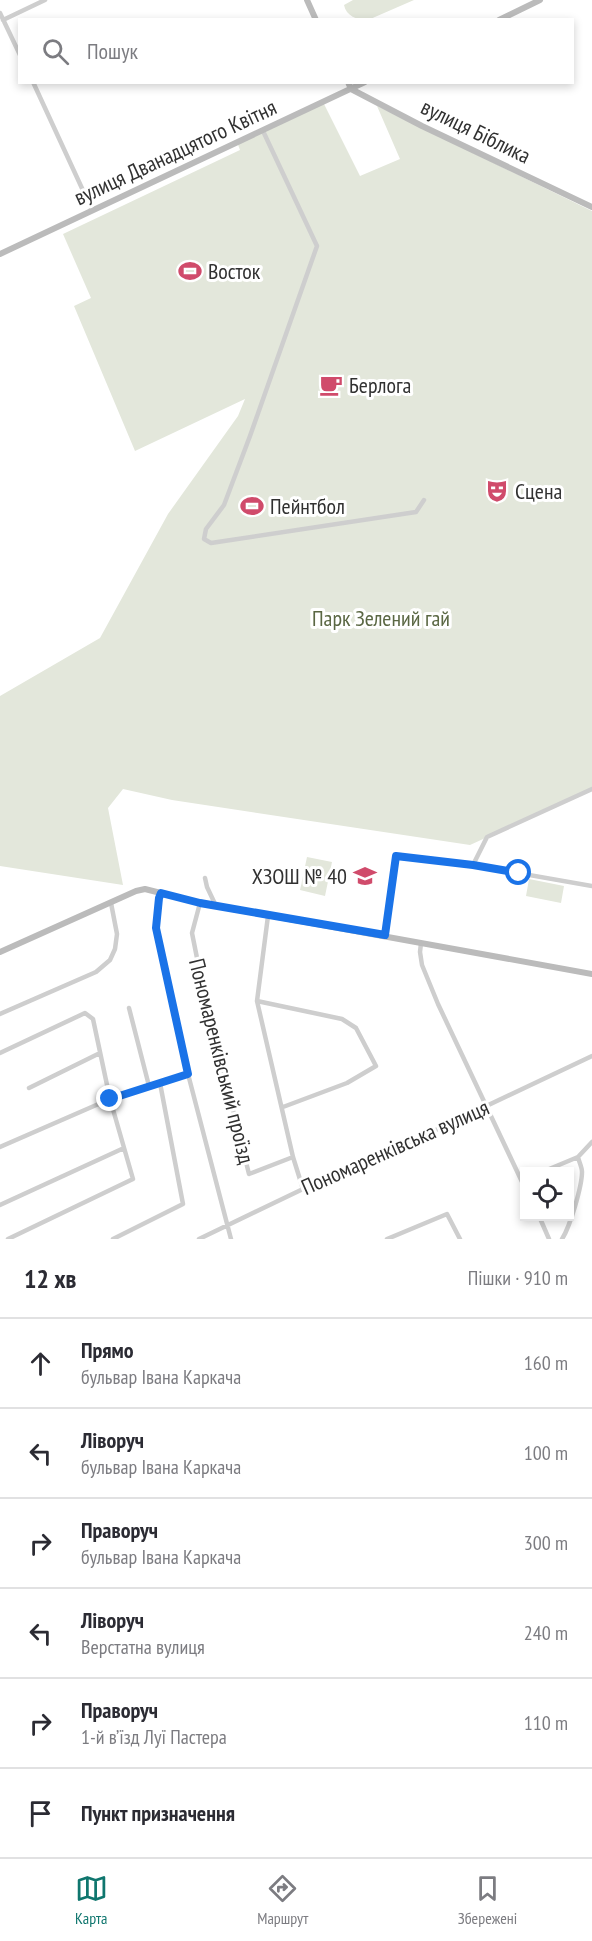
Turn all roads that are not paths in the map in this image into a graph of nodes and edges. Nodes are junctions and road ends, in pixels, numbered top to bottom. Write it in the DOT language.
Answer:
graph roads {
  1 [pos="45,0"];
  2 [pos="307,0"];
  3 [pos="540,0"];
  4 [pos="0,13"];
  5 [pos="315,18"];
  6 [pos="503,18"];
  7 [pos="3,20"];
  8 [pos="18,51"];
  9 [pos="34,84"];
  10 [pos="350,86"];
  11 [pos="263,130"];
  12 [pos="592,207"];
  13 [pos="92,210"];
  14 [pos="0,254"];
  15 [pos="424,500"];
  16 [pos="592,789"];
  17 [pos="473,865"];
  18 [pos="206,878"];
  19 [pos="592,886"];
  20 [pos="161,893"];
  21 [pos="111,903"];
  22 [pos="200,903"];
  23 [pos="216,906"];
  24 [pos="268,916"];
  25 [pos="385,935"];
  26 [pos="421,942"];
  27 [pos="0,952"];
  28 [pos="592,974"];
  29 [pos="257,1001"];
  30 [pos="129,1008"];
  31 [pos="0,1014"];
  32 [pos="0,1053"];
  33 [pos="100,1053"];
  34 [pos="592,1056"];
  35 [pos="188,1074"];
  36 [pos="160,1083"];
  37 [pos="149,1086"];
  38 [pos="29,1088"];
  39 [pos="110,1099"];
  40 [pos="487,1106"];
  41 [pos="283,1107"];
  42 [pos="592,1142"];
  43 [pos="0,1148"];
  44 [pos="124,1148"];
  45 [pos="293,1157"];
  46 [pos="578,1157"];
  47 [pos="554,1167"];
  48 [pos="520,1173"];
  49 [pos="303,1189"];
  50 [pos="0,1205"];
  51 [pos="541,1221"];
  52 [pos="228,1225"];
  53 [pos="8,1239"];
  54 [pos="113,1239"];
  55 [pos="199,1239"];
  56 [pos="231,1239"];
  57 [pos="387,1239"];
  58 [pos="460,1239"];
  59 [pos="549,1239"];
  60 [pos="562,1239"];
  1 -- 7 [label="street"];
  2 -- 5 [label="street"];
  3 -- 6 [label="street"];
  4 -- 7 [label="street"];
  7 -- 8 [label="street"];
  9 -- 13 [label="street"];
  10 -- 11 [label="street, вулиця Дванадцятого Квітня"];
  10 -- 12 [label="street, вулиця Біблика"];
  11 -- 13 [label="street, вулиця Дванадцятого Квітня"];
  11 -- 15 [label="street"];
  13 -- 14 [label="street, вулиця Дванадцятого Квітня"];
  16 -- 17 [label="street"];
  17 -- 19 [label="street"];
  17 -- 25 [label="street"];
  18 -- 23 [label="street"];
  20 -- 21 [label="street"];
  20 -- 22 [label="street"];
  20 -- 35 [label="street"];
  21 -- 27 [label="street"];
  21 -- 31 [label="street"];
  22 -- 23 [label="street"];
  22 -- 45 [label="street, Пономаренківський проїзд"];
  23 -- 24 [label="street"];
  24 -- 25 [label="street"];
  24 -- 29 [label="street"];
  25 -- 26 [label="street"];
  26 -- 28 [label="street"];
  26 -- 40 [label="street"];
  29 -- 41 [label="street"];
  29 -- 41 [label="street"];
  30 -- 37 [label="street"];
  32 -- 33 [label="street"];
  33 -- 38 [label="street"];
  33 -- 39 [label="street"];
  34 -- 40 [label="street, Пономаренківська вулиця"];
  35 -- 36 [label="street"];
  35 -- 52 [label="street"];
  36 -- 37 [label="street"];
  36 -- 54 [label="street"];
  37 -- 39 [label="street"];
  39 -- 43 [label="street"];
  39 -- 44 [label="street"];
  40 -- 48 [label="street"];
  40 -- 49 [label="street, Пономаренківська вулиця"];
  41 -- 45 [label="street"];
  42 -- 46 [label="street"];
  44 -- 50 [label="street"];
  44 -- 53 [label="street"];
  45 -- 49 [label="street"];
  46 -- 47 [label="street"];
  46 -- 60 [label="street"];
  49 -- 52 [label="street, Пономаренківська вулиця"];
  51 -- 59 [label="street"];
  52 -- 55 [label="street, Пономаренківська вулиця"];
  52 -- 56 [label="street"];
  57 -- 58 [label="street"];
}
